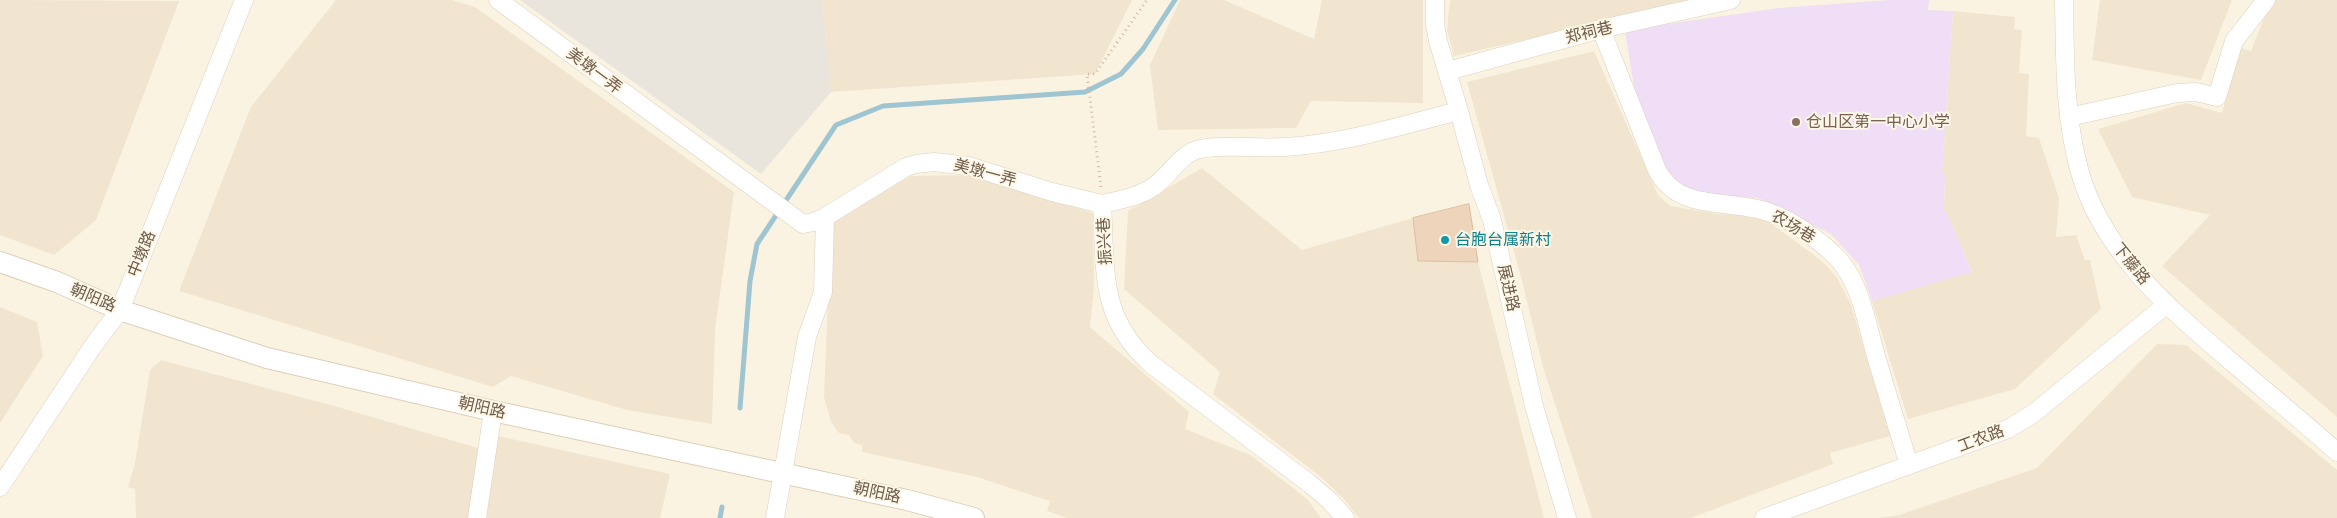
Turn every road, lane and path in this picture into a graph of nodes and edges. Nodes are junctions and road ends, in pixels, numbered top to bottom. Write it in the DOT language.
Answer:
graph roads {
  1 [pos="244,0"];
  2 [pos="498,0"];
  3 [pos="1147,0"];
  4 [pos="1434,0"];
  5 [pos="1732,0"];
  6 [pos="2064,0"];
  7 [pos="2266,0"];
  8 [pos="1601,29"];
  9 [pos="1448,71"];
  10 [pos="1459,111"];
  11 [pos="2069,117"];
  12 [pos="1102,204"];
  13 [pos="825,217"];
  14 [pos="0,262"];
  15 [pos="2166,305"];
  16 [pos="120,310"];
  17 [pos="493,411"];
  18 [pos="2337,452"];
  19 [pos="1909,465"];
  20 [pos="782,472"];
  21 [pos="0,487"];
  22 [pos="477,518"];
  23 [pos="774,518"];
  24 [pos="974,518"];
  25 [pos="1345,518"];
  26 [pos="1567,518"];
  27 [pos="1764,518"];
  1 -- 16 [label="street, 中墩路"];
  2 -- 13 [label="street, 美墩一弄"];
  3 -- 12 [label="path"];
  4 -- 9 [label="street, 展进路"];
  5 -- 8 [label="street, 郑祠巷"];
  6 -- 11 [label="street, 下藤路"];
  7 -- 11 [label="street"];
  8 -- 9 [label="street, 郑祠巷"];
  8 -- 19 [label="street, 农场巷"];
  9 -- 10 [label="street, 展进路"];
  10 -- 12 [label="street, 振兴巷"];
  10 -- 26 [label="street, 展进路"];
  11 -- 15 [label="street, 下藤路"];
  12 -- 13 [label="street, 美墩一弄"];
  12 -- 25 [label="street, 振兴巷"];
  13 -- 20 [label="street"];
  14 -- 16 [label="main road, 朝阳路"];
  15 -- 18 [label="street, 下藤路"];
  15 -- 19 [label="street, 工农路"];
  16 -- 17 [label="main road, 朝阳路"];
  16 -- 21 [label="street, 中墩路"];
  17 -- 20 [label="main road, 朝阳路"];
  17 -- 22 [label="street"];
  19 -- 27 [label="street, 工农路"];
  20 -- 23 [label="street"];
  20 -- 24 [label="main road, 朝阳路"];
}
